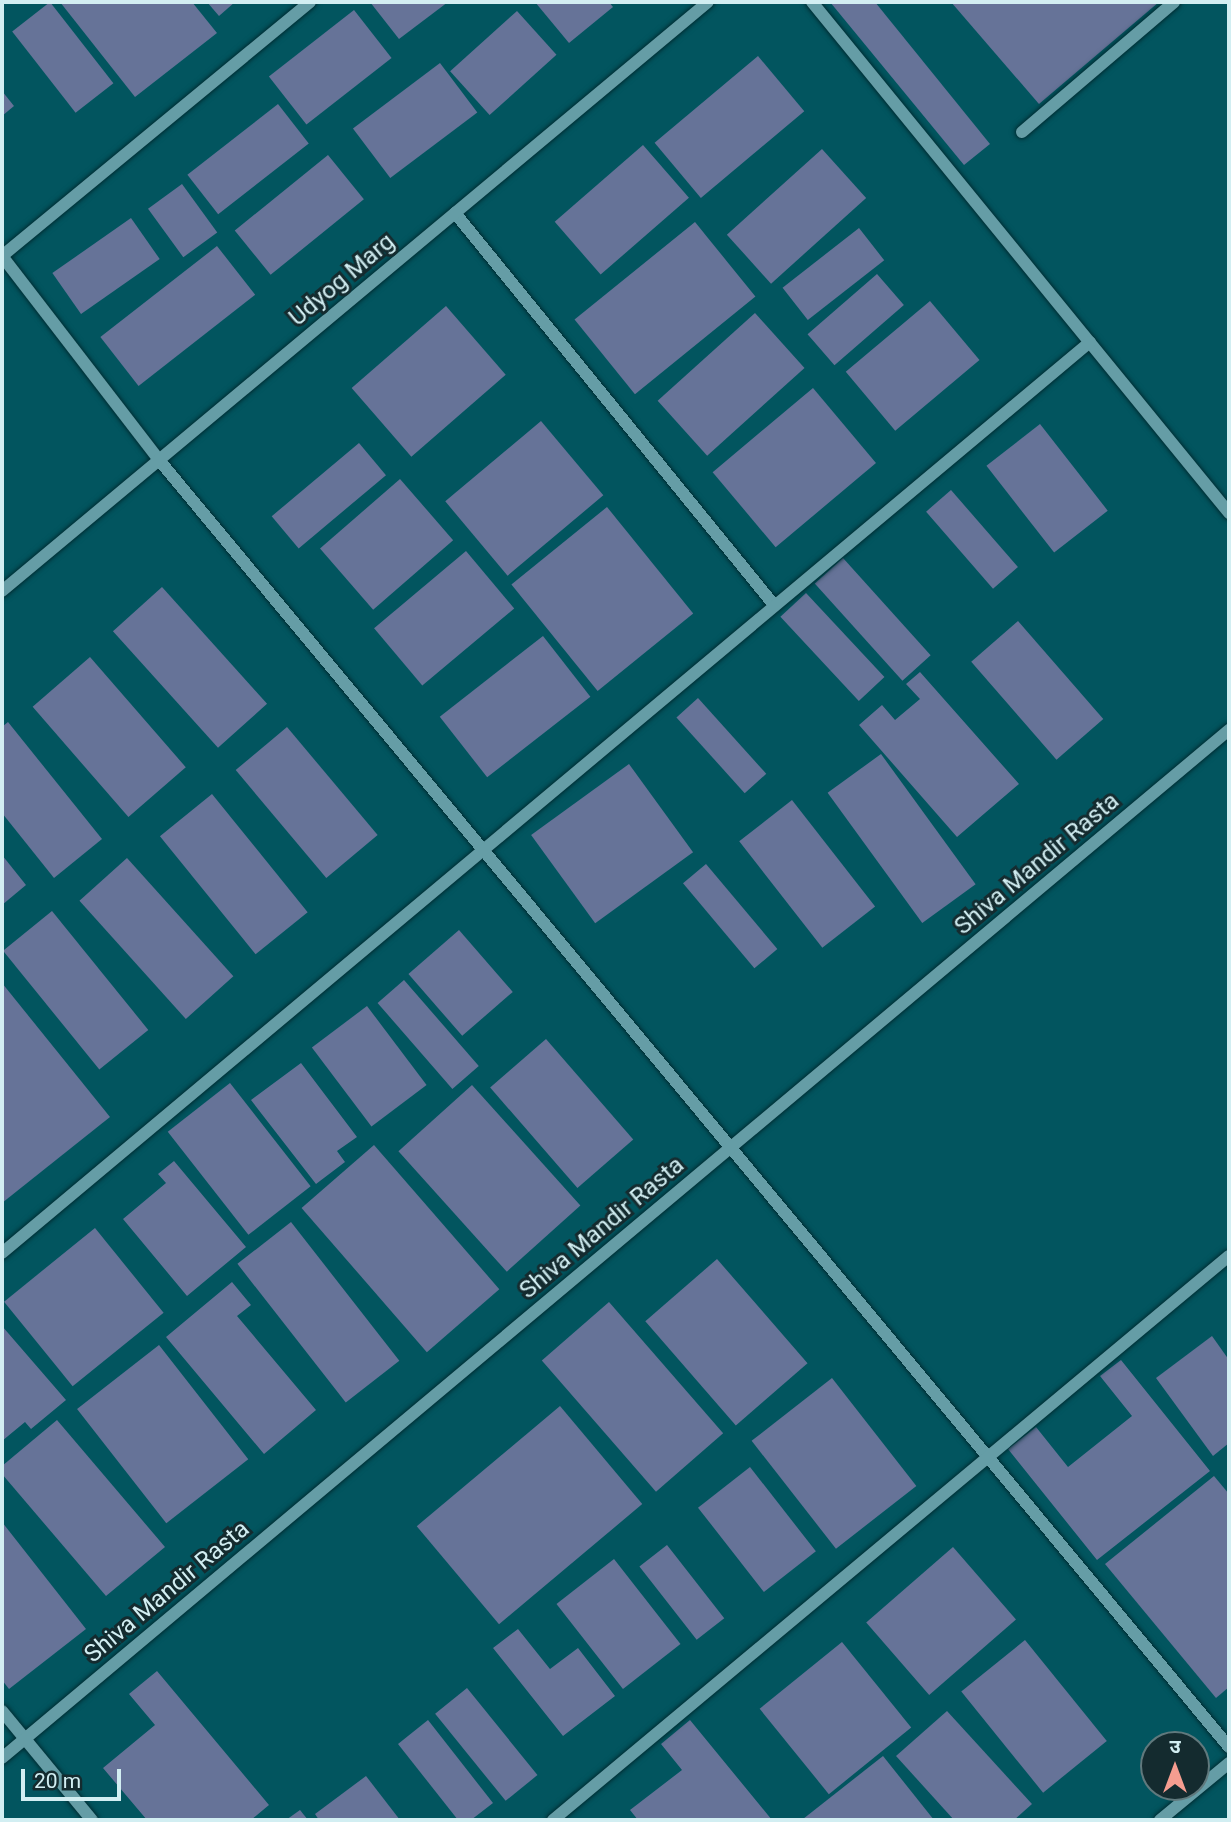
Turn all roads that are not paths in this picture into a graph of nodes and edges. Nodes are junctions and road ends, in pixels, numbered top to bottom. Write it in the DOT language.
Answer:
graph roads {
  1 [pos="310,2"];
  2 [pos="708,2"];
  3 [pos="811,2"];
  4 [pos="1174,2"];
  5 [pos="1022,132"];
  6 [pos="455,213"];
  7 [pos="2,256"];
  8 [pos="1090,342"];
  9 [pos="159,460"];
  10 [pos="1229,513"];
  11 [pos="2,591"];
  12 [pos="774,606"];
  13 [pos="1229,730"];
  14 [pos="484,849"];
  15 [pos="731,1147"];
  16 [pos="2,1253"];
  17 [pos="1229,1255"];
  18 [pos="988,1457"];
  19 [pos="2,1711"];
  20 [pos="25,1739"];
  21 [pos="1229,1747"];
  22 [pos="2,1758"];
  23 [pos="1229,1763"];
  24 [pos="92,1820"];
  25 [pos="553,1820"];
  26 [pos="1160,1820"];
  1 -- 7 [label="street"];
  2 -- 6 [label="street, Udyog Marg"];
  3 -- 8 [label="street"];
  4 -- 5 [label="street"];
  6 -- 9 [label="street, Udyog Marg"];
  6 -- 12 [label="street"];
  7 -- 9 [label="street"];
  8 -- 10 [label="street"];
  8 -- 12 [label="street"];
  9 -- 11 [label="street, Udyog Marg"];
  9 -- 14 [label="street"];
  12 -- 14 [label="street"];
  13 -- 15 [label="street, Shiva Mandir Rasta"];
  14 -- 15 [label="street"];
  14 -- 16 [label="street"];
  15 -- 18 [label="street"];
  15 -- 20 [label="street, Shiva Mandir Rasta"];
  17 -- 18 [label="street"];
  18 -- 21 [label="street"];
  18 -- 25 [label="street"];
  19 -- 20 [label="street"];
  20 -- 22 [label="street, Shiva Mandir Rasta"];
  20 -- 24 [label="street"];
  23 -- 26 [label="street"];
}
